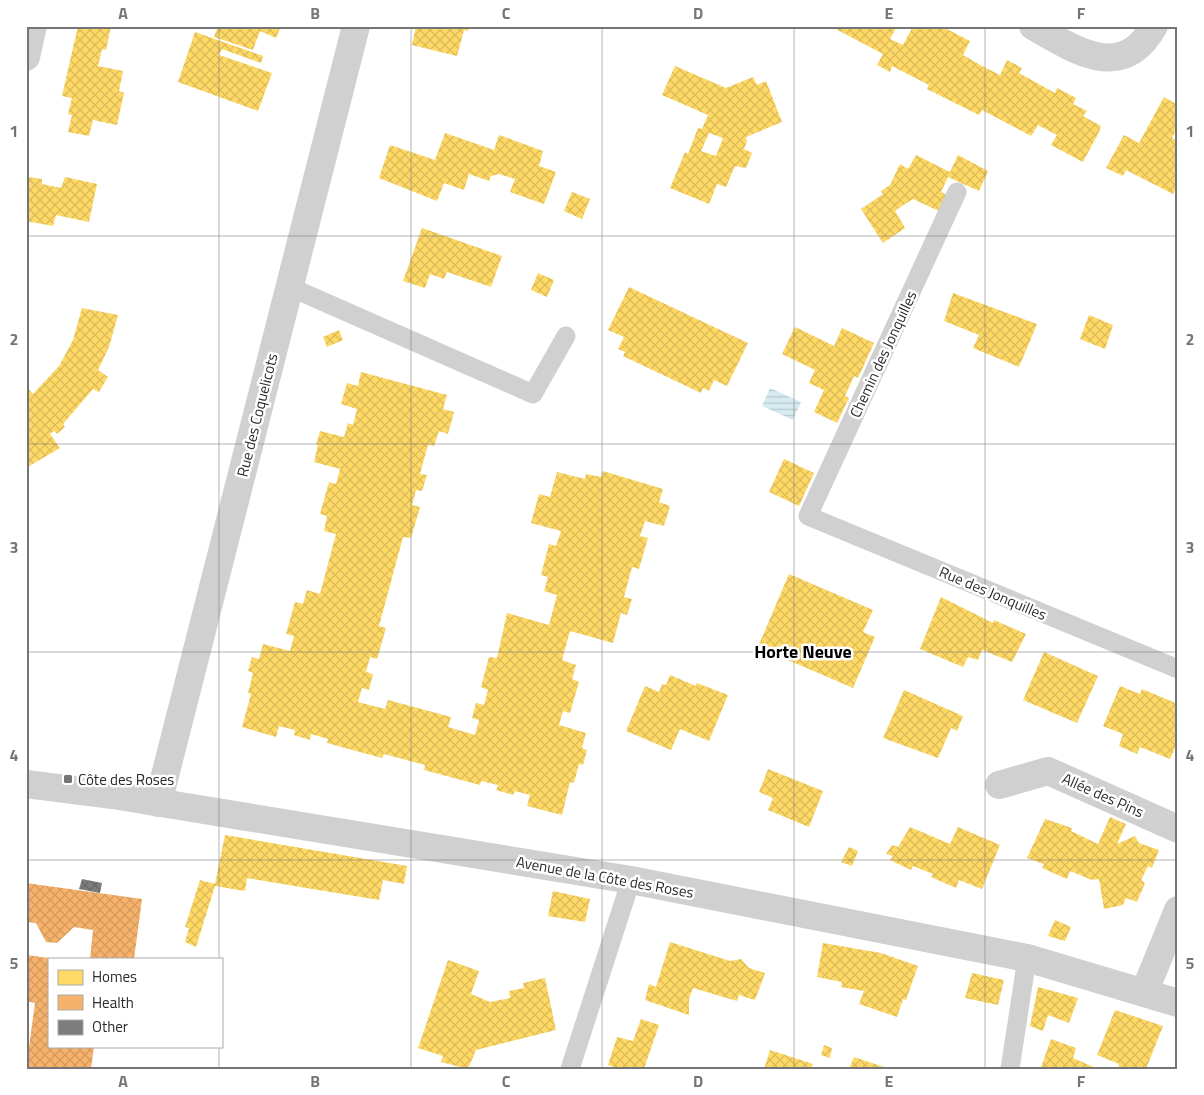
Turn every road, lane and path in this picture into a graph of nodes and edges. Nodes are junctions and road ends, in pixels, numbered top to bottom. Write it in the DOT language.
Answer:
graph roads {
  1 [pos="33,26"];
  2 [pos="356,26"];
  3 [pos="1033,26"];
  4 [pos="1154,26"];
  5 [pos="26,57"];
  6 [pos="958,192"];
  7 [pos="290,287"];
  8 [pos="566,336"];
  9 [pos="808,516"];
  10 [pos="1178,669"];
  11 [pos="26,784"];
  12 [pos="999,785"];
  13 [pos="158,803"];
  14 [pos="1178,829"];
  15 [pos="631,880"];
  16 [pos="1178,910"];
  17 [pos="1026,958"];
  18 [pos="1144,993"];
  19 [pos="1178,1003"];
  20 [pos="570,1069"];
  21 [pos="1010,1069"];
  1 -- 5 [label="street"];
  2 -- 7 [label="street, Rue des Coquelicots"];
  3 -- 4 [label="street"];
  6 -- 9 [label="lane, Chemin des Jonquilles"];
  7 -- 8 [label="lane"];
  7 -- 13 [label="street, Rue des Coquelicots"];
  9 -- 10 [label="lane, Rue des Jonquilles"];
  11 -- 13 [label="street, Avenue de la Côte des Roses"];
  12 -- 14 [label="street, Allée des Pins"];
  13 -- 15 [label="street, Avenue de la Côte des Roses"];
  15 -- 17 [label="street, Avenue de la Côte des Roses"];
  15 -- 20 [label="lane"];
  16 -- 18 [label="street"];
  17 -- 18 [label="street, Avenue de la Côte des Roses"];
  17 -- 21 [label="lane"];
  18 -- 19 [label="street, Avenue de la Côte des Roses"];
}
